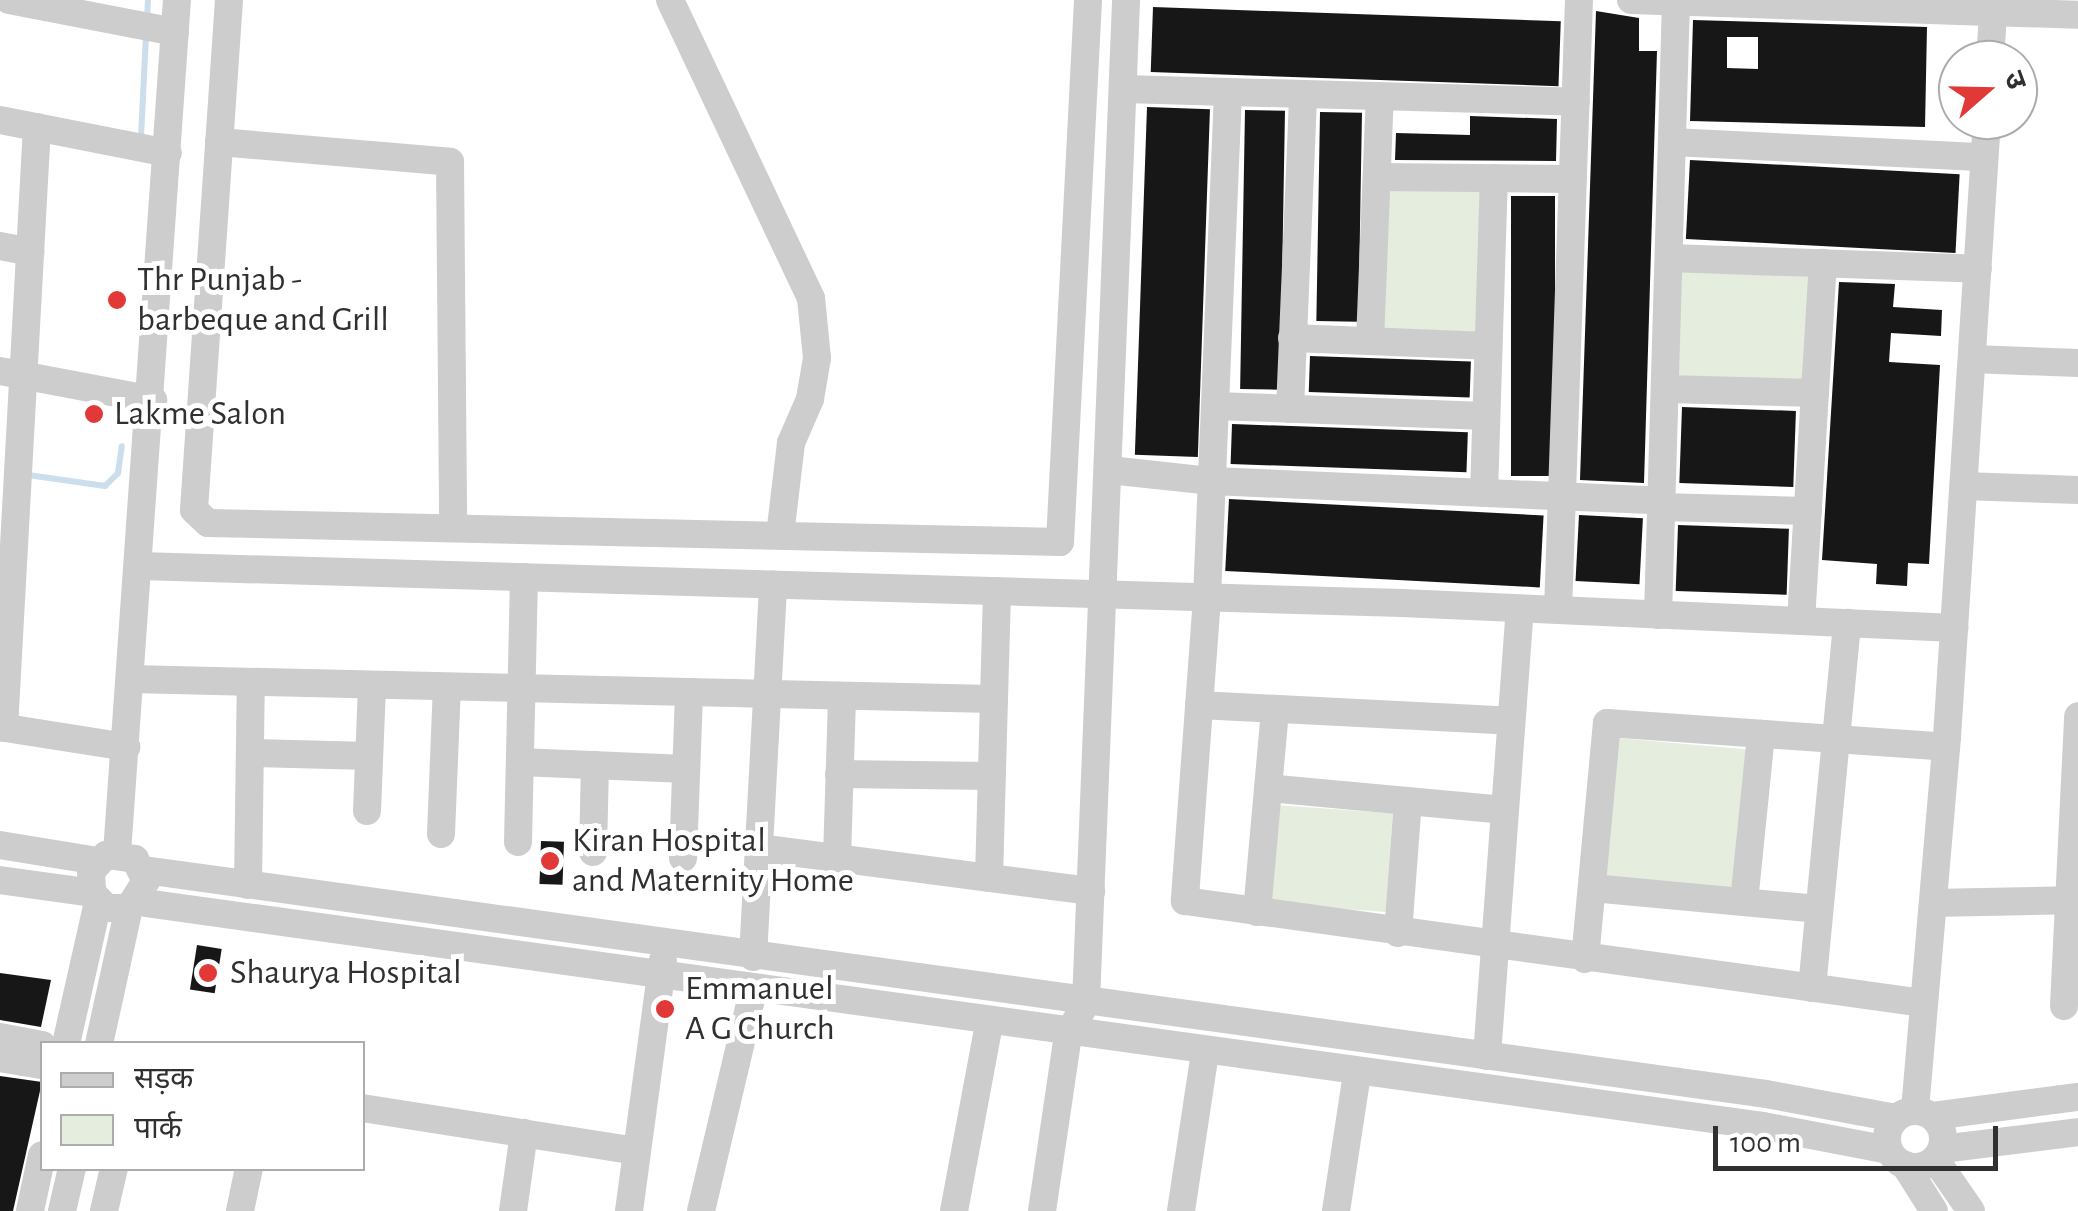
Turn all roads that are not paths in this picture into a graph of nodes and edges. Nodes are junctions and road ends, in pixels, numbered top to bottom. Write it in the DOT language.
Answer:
graph roads {
  1 [pos="9,0"];
  2 [pos="177,0"];
  3 [pos="229,0"];
  4 [pos="670,0"];
  5 [pos="1088,0"];
  6 [pos="1126,0"];
  7 [pos="1580,0"];
  8 [pos="1631,0"];
  9 [pos="1664,1"];
  10 [pos="1822,3"];
  11 [pos="1994,6"];
  12 [pos="2078,15"];
  13 [pos="155,28"];
  14 [pos="1991,40"];
  15 [pos="1123,89"];
  16 [pos="1228,92"];
  17 [pos="1302,94"];
  18 [pos="1380,96"];
  19 [pos="1576,102"];
  20 [pos="0,120"];
  21 [pos="36,128"];
  22 [pos="1985,140"];
  23 [pos="219,142"];
  24 [pos="1672,142"];
  25 [pos="168,153"];
  26 [pos="1984,157"];
  27 [pos="1377,177"];
  28 [pos="1494,178"];
  29 [pos="1573,180"];
  30 [pos="0,246"];
  31 [pos="30,252"];
  32 [pos="1669,258"];
  33 [pos="1823,264"];
  34 [pos="1978,269"];
  35 [pos="1292,338"];
  36 [pos="1370,341"];
  37 [pos="1488,346"];
  38 [pos="1972,359"];
  39 [pos="2078,363"];
  40 [pos="11,373"];
  41 [pos="1665,389"];
  42 [pos="1815,393"];
  43 [pos="153,400"];
  44 [pos="1215,406"];
  45 [pos="1290,409"];
  46 [pos="1486,416"];
  47 [pos="1109,470"];
  48 [pos="1212,481"];
  49 [pos="1964,486"];
  50 [pos="2078,490"];
  51 [pos="1484,493"];
  52 [pos="1562,496"];
  53 [pos="1662,504"];
  54 [pos="1808,511"];
  55 [pos="453,528"];
  56 [pos="7,529"];
  57 [pos="780,535"];
  58 [pos="140,566"];
  59 [pos="524,578"];
  60 [pos="773,585"];
  61 [pos="997,592"];
  62 [pos="1105,595"];
  63 [pos="1207,598"];
  64 [pos="1520,608"];
  65 [pos="1558,610"];
  66 [pos="1658,615"];
  67 [pos="1802,621"];
  68 [pos="1846,623"];
  69 [pos="1954,628"];
  70 [pos="4,630"];
  71 [pos="131,679"];
  72 [pos="250,682"];
  73 [pos="372,685"];
  74 [pos="447,687"];
  75 [pos="522,688"];
  76 [pos="689,692"];
  77 [pos="767,694"];
  78 [pos="842,696"];
  79 [pos="993,699"];
  80 [pos="1200,704"];
  81 [pos="1275,712"];
  82 [pos="2078,716"];
  83 [pos="1512,722"];
  84 [pos="2,727"];
  85 [pos="1761,734"];
  86 [pos="1836,740"];
  87 [pos="126,747"];
  88 [pos="1946,747"];
  89 [pos="250,753"];
  90 [pos="369,756"];
  91 [pos="520,762"];
  92 [pos="595,765"];
  93 [pos="686,768"];
  94 [pos="840,774"];
  95 [pos="991,776"];
  96 [pos="1268,788"];
  97 [pos="1408,801"];
  98 [pos="368,810"];
  99 [pos="1505,810"];
  100 [pos="441,834"];
  101 [pos="518,842"];
  102 [pos="0,845"];
  103 [pos="759,848"];
  104 [pos="593,852"];
  105 [pos="108,857"];
  106 [pos="684,858"];
  107 [pos="837,858"];
  108 [pos="144,870"];
  109 [pos="989,878"];
  110 [pos="0,880"];
  111 [pos="248,885"];
  112 [pos="1592,888"];
  113 [pos="1091,891"];
  114 [pos="94,897"];
  115 [pos="2074,900"];
  116 [pos="1744,902"];
  117 [pos="1933,903"];
  118 [pos="133,905"];
  119 [pos="1819,909"];
  120 [pos="1258,912"];
  121 [pos="1398,933"];
  122 [pos="665,944"];
  123 [pos="1495,948"];
  124 [pos="753,957"];
  125 [pos="1585,959"];
  126 [pos="660,977"];
  127 [pos="1812,988"];
  128 [pos="753,990"];
  129 [pos="1086,1002"];
  130 [pos="1924,1003"];
  131 [pos="2064,1006"];
  132 [pos="989,1024"];
  133 [pos="1068,1035"];
  134 [pos="0,1037"];
  135 [pos="67,1041"];
  136 [pos="100,1041"];
  137 [pos="40,1045"];
  138 [pos="1205,1053"];
  139 [pos="1487,1056"];
  140 [pos="0,1058"];
  141 [pos="40,1065"];
  142 [pos="1357,1074"];
  143 [pos="2078,1097"];
  144 [pos="365,1108"];
  145 [pos="1914,1115"];
  146 [pos="2078,1132"];
  147 [pos="524,1134"];
  148 [pos="636,1151"];
  149 [pos="1939,1154"];
  150 [pos="1897,1158"];
  151 [pos="40,1164"];
  152 [pos="71,1171"];
  153 [pos="113,1171"];
  154 [pos="248,1171"];
  155 [pos="30,1211"];
  156 [pos="62,1211"];
  157 [pos="104,1211"];
  158 [pos="240,1211"];
  159 [pos="513,1211"];
  160 [pos="628,1211"];
  161 [pos="701,1211"];
  162 [pos="954,1211"];
  163 [pos="1042,1211"];
  164 [pos="1181,1211"];
  165 [pos="1336,1211"];
  166 [pos="1934,1211"];
  167 [pos="1970,1211"];
  1 -- 13 [label="street"];
  2 -- 13 [label="street"];
  3 -- 23 [label="street"];
  4 -- 57 [label="street"];
  5 -- 57 [label="street"];
  6 -- 15 [label="street"];
  7 -- 19 [label="street"];
  8 -- 9 [label="street"];
  9 -- 10 [label="street"];
  9 -- 24 [label="street"];
  10 -- 11 [label="street"];
  11 -- 12 [label="street"];
  11 -- 14 [label="street"];
  13 -- 25 [label="street"];
  15 -- 16 [label="street"];
  15 -- 47 [label="street"];
  16 -- 17 [label="street"];
  16 -- 44 [label="street"];
  17 -- 18 [label="street"];
  17 -- 35 [label="street"];
  18 -- 19 [label="street"];
  18 -- 27 [label="street"];
  19 -- 29 [label="street"];
  20 -- 21 [label="street"];
  21 -- 25 [label="street"];
  21 -- 31 [label="street"];
  22 -- 26 [label="street"];
  23 -- 55 [label="street"];
  23 -- 55 [label="street"];
  24 -- 26 [label="street"];
  24 -- 32 [label="street"];
  25 -- 43 [label="street"];
  26 -- 34 [label="street"];
  27 -- 28 [label="street"];
  27 -- 36 [label="street"];
  28 -- 29 [label="street"];
  28 -- 37 [label="street"];
  29 -- 52 [label="street"];
  30 -- 31 [label="street"];
  31 -- 40 [label="street"];
  32 -- 33 [label="street"];
  32 -- 41 [label="street"];
  33 -- 34 [label="street"];
  33 -- 42 [label="street"];
  34 -- 38 [label="street"];
  35 -- 36 [label="street"];
  35 -- 45 [label="street"];
  36 -- 37 [label="street"];
  37 -- 46 [label="street"];
  38 -- 39 [label="street"];
  38 -- 49 [label="street"];
  40 -- 43 [label="street"];
  40 -- 56 [label="street"];
  41 -- 42 [label="street"];
  41 -- 53 [label="street"];
  42 -- 54 [label="street"];
  43 -- 58 [label="street"];
  44 -- 45 [label="street"];
  44 -- 48 [label="street"];
  45 -- 46 [label="street"];
  46 -- 51 [label="street"];
  47 -- 48 [label="street"];
  47 -- 62 [label="street"];
  48 -- 51 [label="street"];
  48 -- 63 [label="street"];
  49 -- 50 [label="street"];
  49 -- 69 [label="street"];
  51 -- 52 [label="street"];
  52 -- 53 [label="street"];
  52 -- 65 [label="street"];
  53 -- 54 [label="street"];
  53 -- 66 [label="street"];
  54 -- 67 [label="street"];
  55 -- 57 [label="street"];
  56 -- 70 [label="street"];
  58 -- 59 [label="street"];
  58 -- 71 [label="street"];
  59 -- 60 [label="street"];
  59 -- 75 [label="street"];
  60 -- 61 [label="street"];
  60 -- 77 [label="street"];
  61 -- 62 [label="street"];
  61 -- 79 [label="street"];
  62 -- 63 [label="street"];
  62 -- 113 [label="street"];
  63 -- 64 [label="street"];
  63 -- 80 [label="street"];
  64 -- 65 [label="street"];
  64 -- 83 [label="street"];
  65 -- 66 [label="street"];
  66 -- 67 [label="street"];
  67 -- 68 [label="street"];
  68 -- 69 [label="street"];
  68 -- 86 [label="street"];
  69 -- 88 [label="street"];
  70 -- 84 [label="street"];
  71 -- 72 [label="street"];
  71 -- 87 [label="street"];
  72 -- 73 [label="street"];
  72 -- 89 [label="street"];
  73 -- 74 [label="street"];
  73 -- 90 [label="street"];
  74 -- 75 [label="street"];
  74 -- 100 [label="street"];
  75 -- 76 [label="street"];
  75 -- 91 [label="street"];
  76 -- 77 [label="street"];
  76 -- 93 [label="street"];
  77 -- 78 [label="street"];
  77 -- 103 [label="street"];
  78 -- 79 [label="street"];
  78 -- 94 [label="street"];
  79 -- 95 [label="street"];
  80 -- 81 [label="street"];
  80 -- 120 [label="street"];
  81 -- 83 [label="street"];
  81 -- 96 [label="street"];
  82 -- 115 [label="street"];
  83 -- 99 [label="street"];
  84 -- 87 [label="street"];
  85 -- 86 [label="street"];
  85 -- 112 [label="street"];
  85 -- 116 [label="street"];
  86 -- 88 [label="street"];
  86 -- 119 [label="street"];
  87 -- 105 [label="street"];
  88 -- 117 [label="street"];
  89 -- 90 [label="street"];
  89 -- 111 [label="street"];
  90 -- 98 [label="street"];
  91 -- 92 [label="street"];
  91 -- 101 [label="street"];
  92 -- 93 [label="street"];
  92 -- 104 [label="street"];
  93 -- 106 [label="street"];
  94 -- 95 [label="street"];
  94 -- 107 [label="street"];
  95 -- 109 [label="street"];
  96 -- 97 [label="street"];
  96 -- 120 [label="street"];
  97 -- 99 [label="street"];
  97 -- 121 [label="street"];
  99 -- 123 [label="street"];
  102 -- 105 [label="street"];
  103 -- 107 [label="street"];
  103 -- 124 [label="street"];
  105 -- 108 [label="street"];
  105 -- 114 [label="street"];
  107 -- 109 [label="street"];
  108 -- 111 [label="street"];
  108 -- 118 [label="street"];
  109 -- 113 [label="street"];
  110 -- 114 [label="street"];
  111 -- 122 [label="street"];
  112 -- 116 [label="street"];
  112 -- 125 [label="street"];
  113 -- 129 [label="street"];
  114 -- 118 [label="street"];
  114 -- 135 [label="street"];
  115 -- 117 [label="street"];
  115 -- 131 [label="street"];
  116 -- 119 [label="street"];
  117 -- 130 [label="street"];
  118 -- 126 [label="street"];
  118 -- 136 [label="street"];
  119 -- 127 [label="street"];
  120 -- 121 [label="street"];
  121 -- 123 [label="street"];
  122 -- 124 [label="street"];
  122 -- 126 [label="street"];
  123 -- 125 [label="street"];
  123 -- 139 [label="street"];
  124 -- 129 [label="street"];
  125 -- 127 [label="street"];
  126 -- 128 [label="street"];
  126 -- 148 [label="street"];
  127 -- 130 [label="street"];
  128 -- 132 [label="street"];
  128 -- 161 [label="street"];
  129 -- 133 [label="street"];
  129 -- 139 [label="street"];
  130 -- 145 [label="street"];
  132 -- 133 [label="street"];
  132 -- 162 [label="street"];
  133 -- 138 [label="street"];
  133 -- 163 [label="street"];
  134 -- 137 [label="street"];
  138 -- 142 [label="street"];
  138 -- 164 [label="street"];
  139 -- 145 [label="street"];
  140 -- 141 [label="street"];
  142 -- 150 [label="street"];
  142 -- 165 [label="street"];
  143 -- 145 [label="street"];
  144 -- 147 [label="street"];
  145 -- 149 [label="street"];
  145 -- 150 [label="street"];
  146 -- 149 [label="street"];
  147 -- 148 [label="street"];
  147 -- 159 [label="street"];
  148 -- 160 [label="street"];
  149 -- 150 [label="street"];
  149 -- 167 [label="street"];
  150 -- 166 [label="street"];
  151 -- 155 [label="street"];
  152 -- 156 [label="street"];
  153 -- 157 [label="street"];
  154 -- 158 [label="street"];
}
